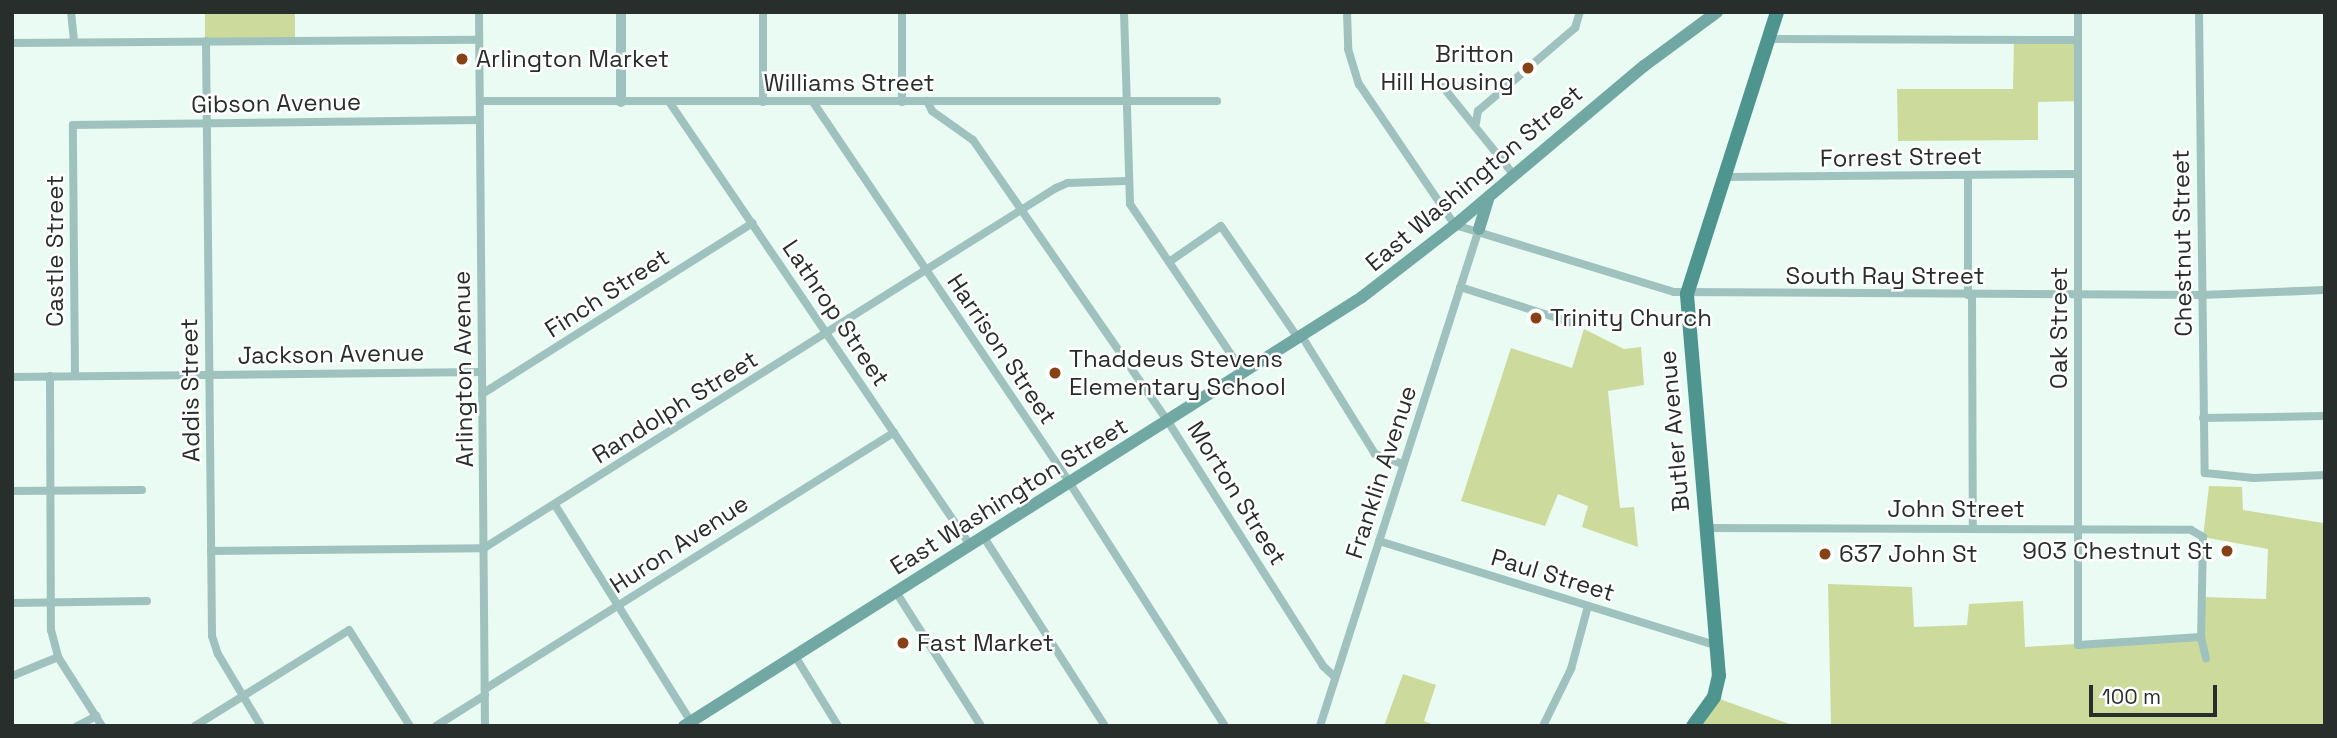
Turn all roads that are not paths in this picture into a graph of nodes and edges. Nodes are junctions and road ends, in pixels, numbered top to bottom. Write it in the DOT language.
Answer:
graph roads {
  1 [pos="71,12"];
  2 [pos="479,12"];
  3 [pos="621,12"];
  4 [pos="763,12"];
  5 [pos="902,12"];
  6 [pos="1124,12"];
  7 [pos="1347,12"];
  8 [pos="1580,12"];
  9 [pos="1717,12"];
  10 [pos="1777,12"];
  11 [pos="2078,12"];
  12 [pos="2199,12"];
  13 [pos="1768,39"];
  14 [pos="480,40"];
  15 [pos="2078,40"];
  16 [pos="206,41"];
  17 [pos="74,42"];
  18 [pos="12,43"];
  19 [pos="1443,87"];
  20 [pos="480,101"];
  21 [pos="927,101"];
  22 [pos="1125,101"];
  23 [pos="1217,101"];
  24 [pos="621,102"];
  25 [pos="813,102"];
  26 [pos="902,102"];
  27 [pos="670,103"];
  28 [pos="763,103"];
  29 [pos="480,120"];
  30 [pos="1476,123"];
  31 [pos="207,124"];
  32 [pos="73,125"];
  33 [pos="2078,174"];
  34 [pos="1514,175"];
  35 [pos="1968,176"];
  36 [pos="1724,177"];
  37 [pos="1126,181"];
  38 [pos="1489,197"];
  39 [pos="1023,210"];
  40 [pos="752,223"];
  41 [pos="1455,225"];
  42 [pos="1479,229"];
  43 [pos="1168,262"];
  44 [pos="927,272"];
  45 [pos="1460,287"];
  46 [pos="2325,292"];
  47 [pos="1687,294"];
  48 [pos="1970,295"];
  49 [pos="2078,295"];
  50 [pos="2202,295"];
  51 [pos="1576,324"];
  52 [pos="828,334"];
  53 [pos="1300,336"];
  54 [pos="482,372"];
  55 [pos="1243,372"];
  56 [pos="209,374"];
  57 [pos="50,376"];
  58 [pos="75,376"];
  59 [pos="12,377"];
  60 [pos="482,394"];
  61 [pos="2325,416"];
  62 [pos="2203,418"];
  63 [pos="1167,420"];
  64 [pos="894,432"];
  65 [pos="1403,464"];
  66 [pos="2325,475"];
  67 [pos="1069,482"];
  68 [pos="142,490"];
  69 [pos="12,491"];
  70 [pos="49,491"];
  71 [pos="555,505"];
  72 [pos="1705,528"];
  73 [pos="1973,528"];
  74 [pos="2078,528"];
  75 [pos="983,536"];
  76 [pos="1378,541"];
  77 [pos="970,545"];
  78 [pos="484,548"];
  79 [pos="211,551"];
  80 [pos="895,592"];
  81 [pos="147,601"];
  82 [pos="50,602"];
  83 [pos="12,603"];
  84 [pos="618,606"];
  85 [pos="1588,606"];
  86 [pos="2201,637"];
  87 [pos="1716,645"];
  88 [pos="795,656"];
  89 [pos="58,657"];
  90 [pos="2206,658"];
  91 [pos="12,676"];
  92 [pos="1335,677"];
  93 [pos="485,692"];
  94 [pos="242,694"];
  95 [pos="97,716"];
  96 [pos="689,724"];
  97 [pos="77,726"];
  98 [pos="102,726"];
  99 [pos="195,726"];
  100 [pos="261,726"];
  101 [pos="410,726"];
  102 [pos="436,726"];
  103 [pos="485,726"];
  104 [pos="838,726"];
  105 [pos="981,726"];
  106 [pos="1105,726"];
  107 [pos="1225,726"];
  108 [pos="1320,726"];
  109 [pos="1543,726"];
  110 [pos="1693,726"];
  1 -- 17 [label="street"];
  2 -- 14 [label="street, Arlington Avenue"];
  3 -- 24 [label="street"];
  4 -- 28 [label="street"];
  5 -- 26 [label="street"];
  6 -- 22 [label="street"];
  7 -- 41 [label="street"];
  8 -- 30 [label="street"];
  9 -- 34 [label="main road, East Washington Street"];
  10 -- 13 [label="main road, Butler Avenue"];
  11 -- 15 [label="street, Oak Street"];
  12 -- 50 [label="street, Chestnut Street"];
  13 -- 15 [label="street"];
  13 -- 36 [label="main road, Butler Avenue"];
  14 -- 16 [label="street"];
  14 -- 20 [label="street, Arlington Avenue"];
  15 -- 33 [label="street, Oak Street"];
  16 -- 17 [label="street"];
  16 -- 31 [label="street, Addis Street"];
  17 -- 18 [label="street"];
  19 -- 30 [label="street"];
  20 -- 24 [label="street, Williams Street"];
  20 -- 29 [label="street, Arlington Avenue"];
  21 -- 22 [label="street, Williams Street"];
  21 -- 26 [label="street, Williams Street"];
  21 -- 39 [label="street, Morton Street"];
  22 -- 23 [label="street, Williams Street"];
  22 -- 37 [label="street"];
  24 -- 27 [label="street, Williams Street"];
  25 -- 26 [label="street, Williams Street"];
  25 -- 28 [label="street, Williams Street"];
  25 -- 44 [label="street, Harrison Street"];
  27 -- 28 [label="street, Williams Street"];
  27 -- 40 [label="street, Lathrop Street"];
  29 -- 31 [label="street, Gibson Avenue"];
  29 -- 54 [label="street, Arlington Avenue"];
  30 -- 34 [label="street"];
  31 -- 32 [label="street, Gibson Avenue"];
  31 -- 56 [label="street, Addis Street"];
  32 -- 58 [label="street, Castle Street"];
  33 -- 35 [label="street, Forrest Street"];
  33 -- 49 [label="street, Oak Street"];
  34 -- 38 [label="main road, East Washington Street"];
  35 -- 36 [label="street, Forrest Street"];
  35 -- 48 [label="street"];
  36 -- 47 [label="main road, Butler Avenue"];
  37 -- 39 [label="street, Randolph Street"];
  37 -- 43 [label="street"];
  38 -- 41 [label="main road, East Washington Street"];
  38 -- 42 [label="main road"];
  39 -- 44 [label="street, Randolph Street"];
  39 -- 63 [label="street, Morton Street"];
  40 -- 52 [label="street, Lathrop Street"];
  40 -- 60 [label="street, Finch Street"];
  41 -- 42 [label="street, South Ray Street"];
  41 -- 53 [label="main road, East Washington Street"];
  42 -- 45 [label="street, Franklin Avenue"];
  42 -- 47 [label="street, South Ray Street"];
  43 -- 53 [label="street"];
  43 -- 55 [label="street"];
  44 -- 52 [label="street, Randolph Street"];
  44 -- 67 [label="street, Harrison Street"];
  45 -- 51 [label="street"];
  45 -- 65 [label="street, Franklin Avenue"];
  46 -- 50 [label="street, South Ray Street"];
  47 -- 48 [label="street, South Ray Street"];
  47 -- 72 [label="main road, Butler Avenue"];
  48 -- 49 [label="street, South Ray Street"];
  48 -- 73 [label="street"];
  49 -- 50 [label="street, South Ray Street"];
  49 -- 74 [label="street, Oak Street"];
  50 -- 62 [label="street, Chestnut Street"];
  52 -- 64 [label="street, Lathrop Street"];
  52 -- 71 [label="street, Randolph Street"];
  53 -- 55 [label="main road, East Washington Street"];
  53 -- 65 [label="street"];
  54 -- 56 [label="street, Jackson Avenue"];
  54 -- 60 [label="street, Arlington Avenue"];
  55 -- 63 [label="main road, East Washington Street"];
  56 -- 58 [label="street, Jackson Avenue"];
  56 -- 79 [label="street, Addis Street"];
  57 -- 58 [label="street, Jackson Avenue"];
  57 -- 59 [label="street, Jackson Avenue"];
  57 -- 70 [label="street"];
  60 -- 78 [label="street, Arlington Avenue"];
  61 -- 62 [label="street"];
  62 -- 66 [label="street, Chestnut Street"];
  63 -- 67 [label="main road, East Washington Street"];
  63 -- 92 [label="street, Morton Street"];
  64 -- 77 [label="street, Lathrop Street"];
  64 -- 84 [label="street, Huron Avenue"];
  65 -- 76 [label="street, Franklin Avenue"];
  67 -- 75 [label="main road, East Washington Street"];
  67 -- 107 [label="street, Harrison Street"];
  68 -- 70 [label="street"];
  69 -- 70 [label="street"];
  70 -- 82 [label="street"];
  71 -- 78 [label="street, Randolph Street"];
  71 -- 84 [label="street"];
  72 -- 73 [label="street, John Street"];
  72 -- 87 [label="main road, Butler Avenue"];
  73 -- 74 [label="street, John Street"];
  74 -- 86 [label="street, John Street"];
  74 -- 86 [label="street, Oak Street"];
  75 -- 77 [label="main road, East Washington Street"];
  75 -- 106 [label="street"];
  76 -- 85 [label="street, Paul Street"];
  76 -- 92 [label="street, Franklin Avenue"];
  77 -- 80 [label="main road, East Washington Street"];
  78 -- 79 [label="street"];
  78 -- 93 [label="street, Arlington Avenue"];
  79 -- 94 [label="street, Addis Street"];
  80 -- 88 [label="main road, East Washington Street"];
  80 -- 105 [label="street"];
  81 -- 82 [label="street"];
  82 -- 83 [label="street"];
  82 -- 89 [label="street"];
  84 -- 93 [label="street, Huron Avenue"];
  84 -- 96 [label="street"];
  85 -- 87 [label="street, Paul Street"];
  85 -- 109 [label="street"];
  86 -- 90 [label="street"];
  87 -- 110 [label="main road, Butler Avenue"];
  88 -- 96 [label="main road, East Washington Street"];
  88 -- 104 [label="street"];
  89 -- 91 [label="street"];
  89 -- 95 [label="street"];
  92 -- 108 [label="street, Franklin Avenue"];
  93 -- 102 [label="street, Huron Avenue"];
  93 -- 103 [label="street, Arlington Avenue"];
  94 -- 99 [label="street"];
  94 -- 100 [label="street, Addis Street"];
  94 -- 101 [label="street"];
  95 -- 97 [label="street"];
  95 -- 98 [label="street"];
}
